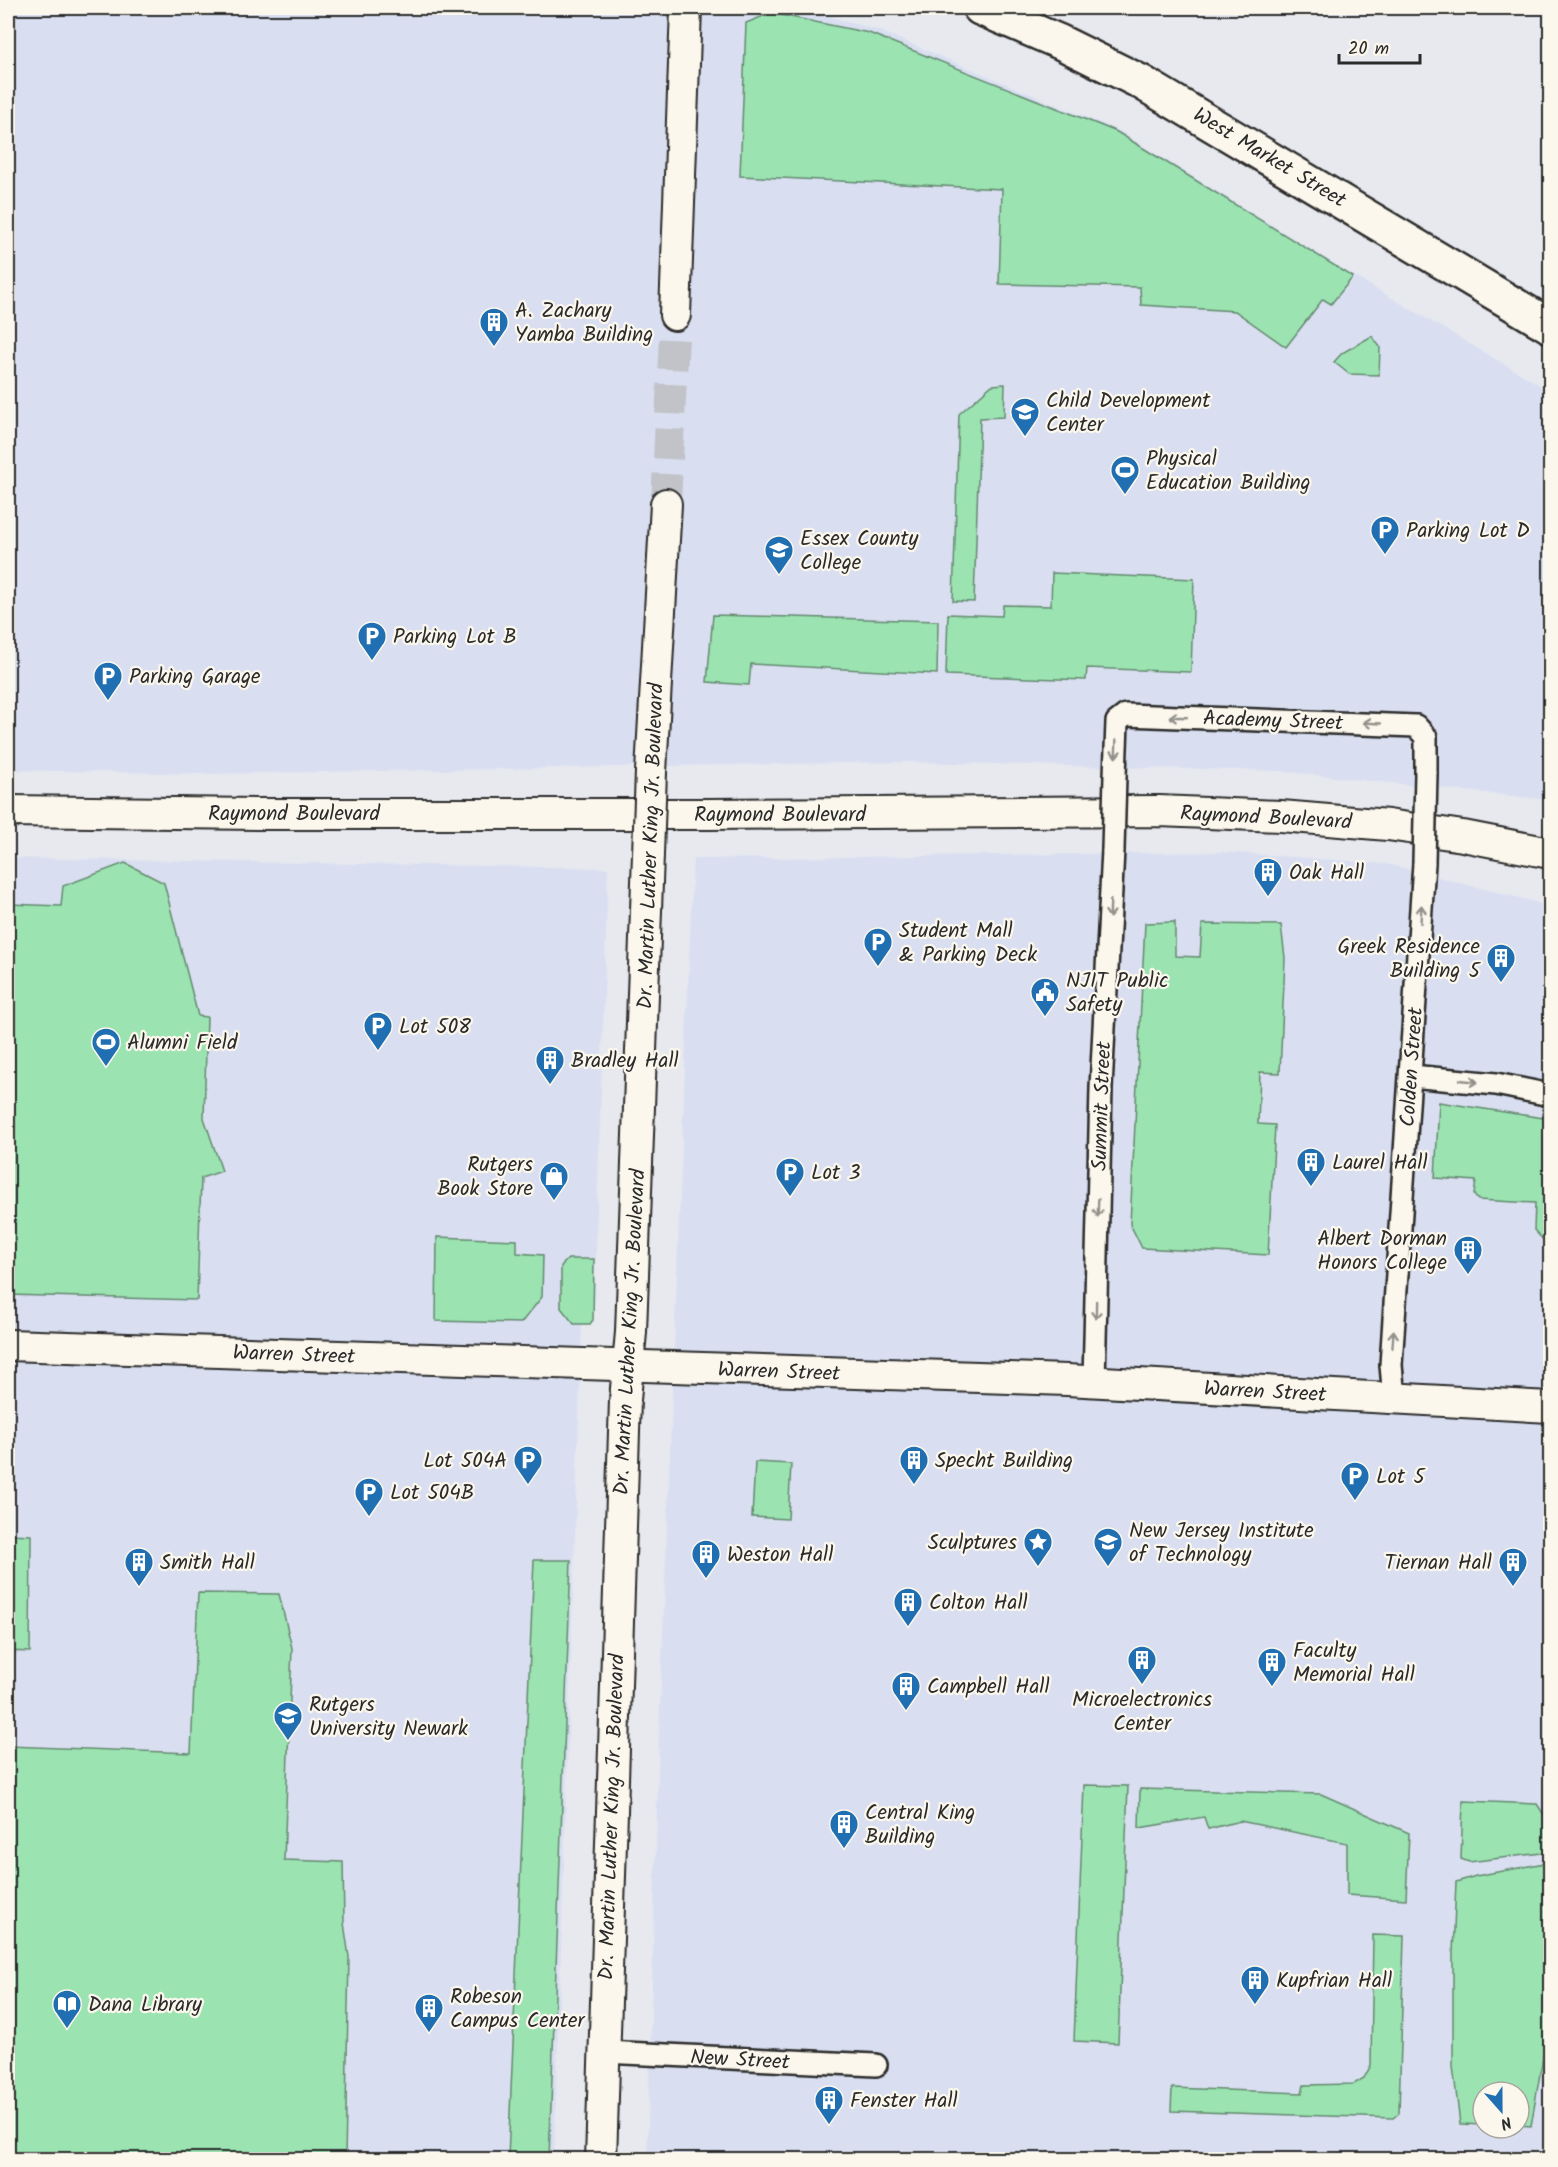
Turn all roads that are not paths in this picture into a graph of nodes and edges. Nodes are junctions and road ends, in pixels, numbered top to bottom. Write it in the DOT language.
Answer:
graph roads {
  1 [pos="686,8"];
  2 [pos="980,8"];
  3 [pos="675,315"];
  4 [pos="1551,326"];
  5 [pos="666,504"];
  6 [pos="1117,722"];
  7 [pos="1426,737"];
  8 [pos="8,811"];
  9 [pos="1551,853"];
  10 [pos="1411,1076"];
  11 [pos="1551,1095"];
  12 [pos="8,1346"];
  13 [pos="628,1366"];
  14 [pos="1094,1382"];
  15 [pos="1394,1398"];
  16 [pos="1551,1407"];
  17 [pos="604,2052"];
  18 [pos="876,2065"];
  19 [pos="601,2160"];
  1 -- 3 [label="street"];
  2 -- 4 [label="main road, West Market Street"];
  5 -- 13 [label="street, Dr. Martin Luther King Jr. Boulevard, bridge"];
  7 -- 6 [label="street, Academy Street, one-way"];
  6 -- 14 [label="street, Summit Street, one-way, bridge"];
  10 -- 7 [label="street, Colden Street, one-way, bridge"];
  8 -- 9 [label="street, Raymond Boulevard"];
  10 -- 11 [label="street, one-way"];
  15 -- 10 [label="street, Colden Street, one-way"];
  12 -- 13 [label="street, Warren Street"];
  13 -- 14 [label="street, Warren Street"];
  13 -- 17 [label="street, Dr. Martin Luther King Jr. Boulevard"];
  14 -- 15 [label="street, Warren Street"];
  15 -- 16 [label="street, Warren Street"];
  17 -- 18 [label="street, New Street"];
  17 -- 19 [label="street, Dr. Martin Luther King Jr. Boulevard"];
}
